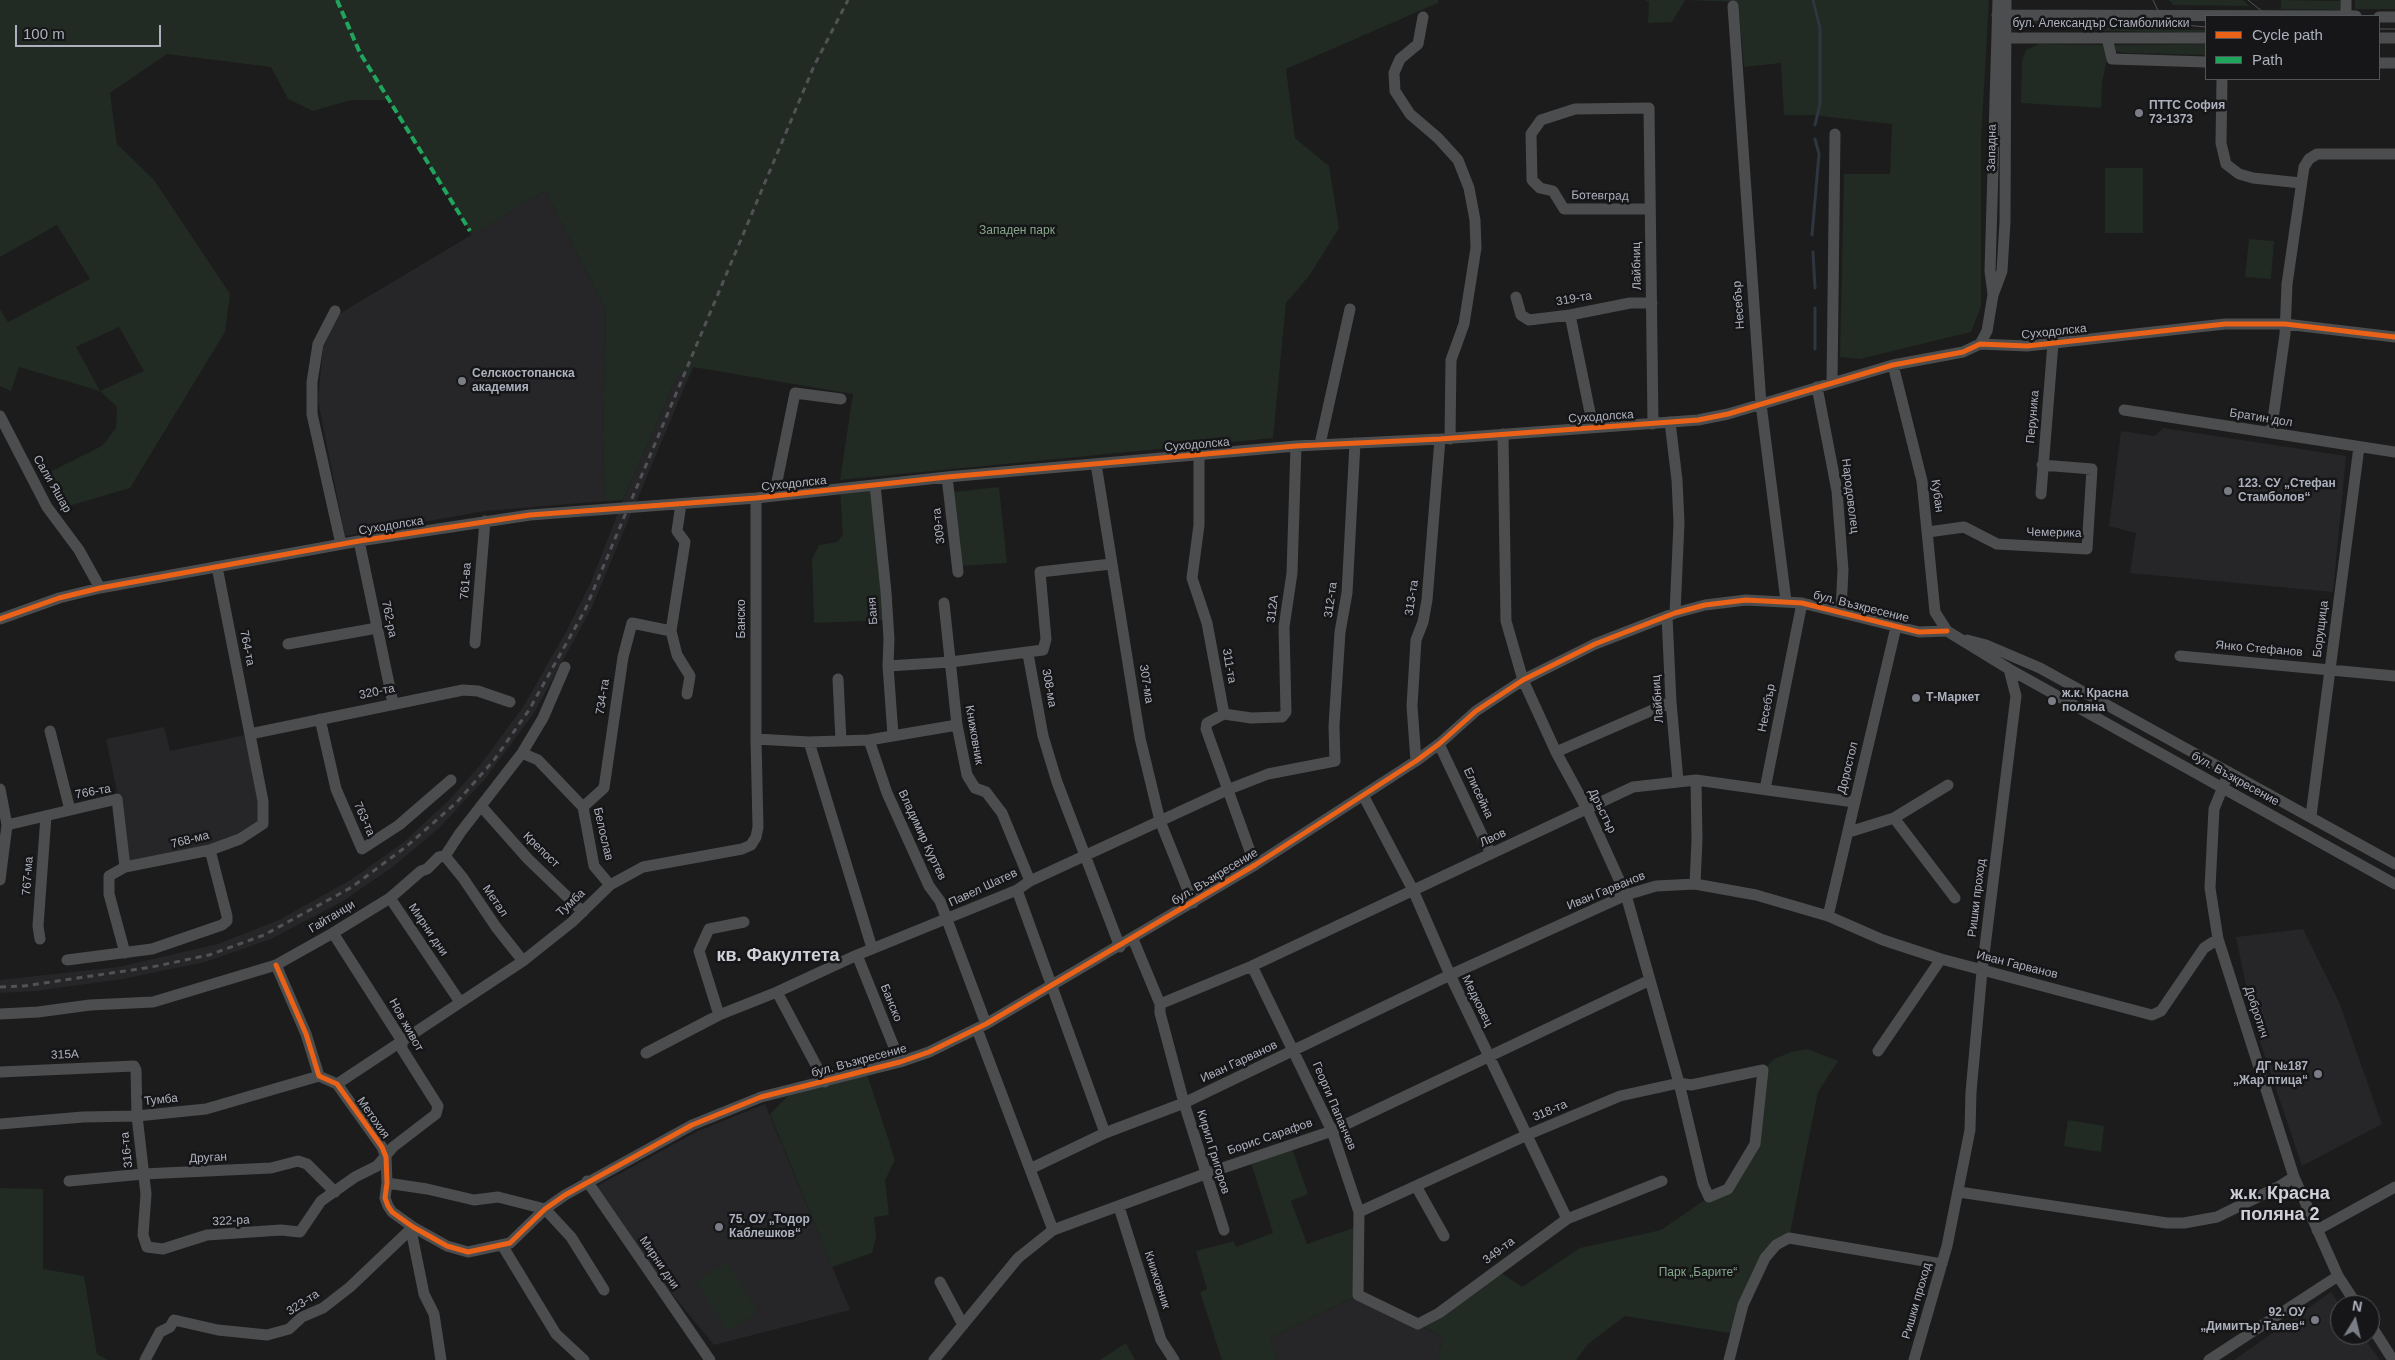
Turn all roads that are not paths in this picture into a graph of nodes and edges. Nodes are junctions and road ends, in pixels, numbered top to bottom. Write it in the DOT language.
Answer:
graph roads {
  1 [pos="1998,0"];
  2 [pos="2006,0"];
  3 [pos="2346,0"];
  4 [pos="1733,6"];
  5 [pos="2002,15"];
  6 [pos="2346,15"];
  7 [pos="2205,16"];
  8 [pos="1423,17"];
  9 [pos="2380,17"];
  10 [pos="2395,17"];
  11 [pos="2002,38"];
  12 [pos="2107,38"];
  13 [pos="2205,38"];
  14 [pos="2380,38"];
  15 [pos="2395,38"];
  16 [pos="2205,62"];
  17 [pos="2380,63"];
  18 [pos="2395,63"];
  19 [pos="2222,80"];
  20 [pos="1649,108"];
  21 [pos="1835,134"];
  22 [pos="2395,154"];
  23 [pos="2301,183"];
  24 [pos="1650,209"];
  25 [pos="1516,297"];
  26 [pos="1652,303"];
  27 [pos="1350,309"];
  28 [pos="335,311"];
  29 [pos="1570,315"];
  30 [pos="2285,324"];
  31 [pos="2395,337"];
  32 [pos="2053,343"];
  33 [pos="1980,344"];
  34 [pos="1893,365"];
  35 [pos="1832,382"];
  36 [pos="1817,386"];
  37 [pos="841,399"];
  38 [pos="1761,404"];
  39 [pos="2124,410"];
  40 [pos="0,416"];
  41 [pos="1670,422"];
  42 [pos="1653,424"];
  43 [pos="1593,427"];
  44 [pos="2270,433"];
  45 [pos="1503,434"];
  46 [pos="0,438"];
  47 [pos="1445,439"];
  48 [pos="12,441"];
  49 [pos="1355,442"];
  50 [pos="1320,444"];
  51 [pos="1296,446"];
  52 [pos="2359,447"];
  53 [pos="2395,452"];
  54 [pos="1199,455"];
  55 [pos="1096,464"];
  56 [pos="2042,464"];
  57 [pos="947,477"];
  58 [pos="874,485"];
  59 [pos="2041,494"];
  60 [pos="774,496"];
  61 [pos="756,498"];
  62 [pos="681,504"];
  63 [pos="485,521"];
  64 [pos="1928,532"];
  65 [pos="360,541"];
  66 [pos="341,544"];
  67 [pos="1111,564"];
  68 [pos="217,567"];
  69 [pos="958,572"];
  70 [pos="100,588"];
  71 [pos="1786,601"];
  72 [pos="944,603"];
  73 [pos="1802,603"];
  74 [pos="1840,611"];
  75 [pos="1671,614"];
  76 [pos="0,619"];
  77 [pos="1896,627"];
  78 [pos="377,628"];
  79 [pos="671,631"];
  80 [pos="1952,634"];
  81 [pos="475,643"];
  82 [pos="288,644"];
  83 [pos="1028,654"];
  84 [pos="2180,656"];
  85 [pos="951,662"];
  86 [pos="888,666"];
  87 [pos="565,667"];
  88 [pos="2009,669"];
  89 [pos="2330,670"];
  90 [pos="2395,676"];
  91 [pos="838,679"];
  92 [pos="1522,680"];
  93 [pos="688,694"];
  94 [pos="510,702"];
  95 [pos="1671,702"];
  96 [pos="393,703"];
  97 [pos="1224,714"];
  98 [pos="320,719"];
  99 [pos="957,725"];
  100 [pos="50,731"];
  101 [pos="250,734"];
  102 [pos="893,735"];
  103 [pos="756,739"];
  104 [pos="869,740"];
  105 [pos="840,741"];
  106 [pos="809,742"];
  107 [pos="1439,744"];
  108 [pos="1556,752"];
  109 [pos="522,753"];
  110 [pos="1416,760"];
  111 [pos="1336,761"];
  112 [pos="2229,772"];
  113 [pos="451,780"];
  114 [pos="1696,780"];
  115 [pos="1678,781"];
  116 [pos="1948,784"];
  117 [pos="2222,787"];
  118 [pos="0,789"];
  119 [pos="1765,789"];
  120 [pos="1227,790"];
  121 [pos="1363,795"];
  122 [pos="1854,802"];
  123 [pos="480,806"];
  124 [pos="583,807"];
  125 [pos="1586,809"];
  126 [pos="70,810"];
  127 [pos="46,816"];
  128 [pos="2311,816"];
  129 [pos="1894,818"];
  130 [pos="1160,821"];
  131 [pos="7,825"];
  132 [pos="1848,832"];
  133 [pos="210,850"];
  134 [pos="1491,854"];
  135 [pos="445,856"];
  136 [pos="1084,857"];
  137 [pos="2395,864"];
  138 [pos="1255,865"];
  139 [pos="125,868"];
  140 [pos="0,880"];
  141 [pos="1030,881"];
  142 [pos="1695,884"];
  143 [pos="2395,884"];
  144 [pos="610,885"];
  145 [pos="1017,890"];
  146 [pos="1413,890"];
  147 [pos="1626,895"];
  148 [pos="390,898"];
  149 [pos="1955,898"];
  150 [pos="1193,903"];
  151 [pos="583,912"];
  152 [pos="1828,916"];
  153 [pos="948,920"];
  154 [pos="744,922"];
  155 [pos="334,933"];
  156 [pos="40,939"];
  157 [pos="1133,939"];
  158 [pos="2218,939"];
  159 [pos="1120,947"];
  160 [pos="872,948"];
  161 [pos="125,953"];
  162 [pos="857,955"];
  163 [pos="1941,959"];
  164 [pos="67,960"];
  165 [pos="523,961"];
  166 [pos="276,966"];
  167 [pos="1252,966"];
  168 [pos="1982,971"];
  169 [pos="1450,975"];
  170 [pos="1650,980"];
  171 [pos="1053,986"];
  172 [pos="777,992"];
  173 [pos="460,1002"];
  174 [pos="1160,1004"];
  175 [pos="0,1014"];
  176 [pos="719,1016"];
  177 [pos="981,1027"];
  178 [pos="402,1041"];
  179 [pos="1295,1051"];
  180 [pos="1878,1051"];
  181 [pos="646,1053"];
  182 [pos="1489,1056"];
  183 [pos="900,1062"];
  184 [pos="130,1066"];
  185 [pos="0,1072"];
  186 [pos="319,1076"];
  187 [pos="825,1082"];
  188 [pos="1679,1083"];
  189 [pos="337,1084"];
  190 [pos="1184,1103"];
  191 [pos="137,1116"];
  192 [pos="0,1124"];
  193 [pos="1332,1131"];
  194 [pos="1105,1133"];
  195 [pos="1527,1136"];
  196 [pos="386,1157"];
  197 [pos="1032,1168"];
  198 [pos="143,1174"];
  199 [pos="1205,1174"];
  200 [pos="2294,1177"];
  201 [pos="69,1181"];
  202 [pos="587,1181"];
  203 [pos="1662,1181"];
  204 [pos="387,1183"];
  205 [pos="1416,1186"];
  206 [pos="2395,1187"];
  207 [pos="335,1192"];
  208 [pos="1960,1192"];
  209 [pos="1709,1197"];
  210 [pos="1119,1207"];
  211 [pos="545,1208"];
  212 [pos="1359,1212"];
  213 [pos="1566,1218"];
  214 [pos="412,1229"];
  215 [pos="1054,1230"];
  216 [pos="1224,1230"];
  217 [pos="2317,1230"];
  218 [pos="143,1235"];
  219 [pos="1444,1236"];
  220 [pos="502,1245"];
  221 [pos="1942,1264"];
  222 [pos="2338,1276"];
  223 [pos="940,1282"];
  224 [pos="604,1290"];
  225 [pos="1358,1295"];
  226 [pos="2351,1295"];
  227 [pos="963,1325"];
  228 [pos="2380,1340"];
  229 [pos="145,1360"];
  230 [pos="441,1360"];
  231 [pos="584,1360"];
  232 [pos="710,1360"];
  233 [pos="934,1360"];
  234 [pos="1174,1360"];
  235 [pos="1729,1360"];
  236 [pos="1914,1360"];
  237 [pos="2209,1360"];
  238 [pos="2393,1360"];
  1 -- 5 [label="street, Западна"];
  2 -- 5 [label="street, Западна"];
  3 -- 6 [label="street"];
  4 -- 38 [label="street, Несебър"];
  5 -- 7 [label="street, бул. Александър Стамболийски"];
  5 -- 11 [label="street, Западна"];
  8 -- 47 [label="street, 313-та"];
  9 -- 10 [label="street"];
  11 -- 12 [label="street, бул. Александър Стамболийски"];
  11 -- 33 [label="street, Западна"];
  12 -- 13 [label="street, бул. Александър Стамболийски"];
  12 -- 16 [label="street"];
  14 -- 15 [label="street"];
  17 -- 18 [label="street"];
  19 -- 23 [label="street"];
  20 -- 24 [label="street, Лайбниц"];
  20 -- 24 [label="street, Ботевград"];
  21 -- 35 [label="street"];
  22 -- 23 [label="street"];
  23 -- 30 [label="street"];
  24 -- 26 [label="street, Лайбниц"];
  25 -- 29 [label="street, 319-та"];
  26 -- 29 [label="street, 319-та"];
  26 -- 42 [label="street, Лайбниц"];
  27 -- 50 [label="street"];
  28 -- 66 [label="street"];
  29 -- 43 [label="street"];
  30 -- 31 [label="street, Суходолска"];
  30 -- 32 [label="street, Суходолска"];
  30 -- 44 [label="street"];
  32 -- 33 [label="street, Суходолска"];
  32 -- 56 [label="street, Перуника"];
  33 -- 34 [label="street, Суходолска"];
  34 -- 35 [label="street, Суходолска"];
  34 -- 64 [label="street, Кубан"];
  35 -- 36 [label="street, Суходолска"];
  36 -- 38 [label="street, Суходолска"];
  36 -- 74 [label="street, Народоволец"];
  37 -- 60 [label="street"];
  38 -- 41 [label="street, Суходолска"];
  38 -- 71 [label="street, Несебър"];
  39 -- 44 [label="street, Братин дол"];
  40 -- 48 [label="street, Сали Яшар"];
  41 -- 42 [label="street, Суходолска"];
  41 -- 75 [label="street, Лайбниц"];
  42 -- 43 [label="street, Суходолска"];
  43 -- 45 [label="street, Суходолска"];
  44 -- 52 [label="street, Братин дол"];
  45 -- 47 [label="street, Суходолска"];
  45 -- 92 [label="street, Дръстър"];
  46 -- 48 [label="street"];
  47 -- 49 [label="street, Суходолска"];
  47 -- 110 [label="street, 313-та"];
  48 -- 70 [label="street, Сали Яшар"];
  49 -- 50 [label="street, Суходолска"];
  49 -- 111 [label="street, 312-та"];
  50 -- 51 [label="street, Суходолска"];
  51 -- 54 [label="street, Суходолска"];
  51 -- 97 [label="street, 312А"];
  52 -- 53 [label="street, Братин дол"];
  52 -- 89 [label="street, Борущица"];
  54 -- 55 [label="street, Суходолска"];
  54 -- 97 [label="street, 311-та"];
  55 -- 57 [label="street, Суходолска"];
  55 -- 67 [label="street, 307-ма"];
  56 -- 59 [label="street, Перуника"];
  56 -- 64 [label="street, Чемерика"];
  57 -- 58 [label="street, Суходолска"];
  57 -- 69 [label="street, 309-та"];
  58 -- 60 [label="street, Суходолска"];
  58 -- 86 [label="street, Баня"];
  60 -- 61 [label="street, Суходолска"];
  61 -- 62 [label="street, Суходолска"];
  61 -- 103 [label="street, Банско"];
  62 -- 63 [label="street, Суходолска"];
  62 -- 79 [label="street"];
  63 -- 65 [label="street, Суходолска"];
  63 -- 81 [label="street, 761-ва"];
  64 -- 80 [label="street, Кубан"];
  65 -- 66 [label="street, Суходолска"];
  65 -- 78 [label="street, 762-ра"];
  66 -- 68 [label="street, Суходолска"];
  67 -- 83 [label="street, 308-ма"];
  67 -- 130 [label="street, 307-ма"];
  68 -- 70 [label="street, Суходолска"];
  68 -- 101 [label="street, 764-та"];
  70 -- 76 [label="street, Суходолска"];
  71 -- 73 [label="street, бул. Възкресение"];
  71 -- 75 [label="street, бул. Възкресение"];
  72 -- 85 [label="street, Книжовник"];
  73 -- 74 [label="street, бул. Възкресение"];
  73 -- 119 [label="street, Несебър"];
  74 -- 77 [label="street, бул. Възкресение"];
  75 -- 92 [label="street, бул. Възкресение"];
  75 -- 95 [label="street, Лайбниц"];
  77 -- 80 [label="street, бул. Възкресение"];
  77 -- 122 [label="street, Доростол"];
  78 -- 82 [label="street"];
  78 -- 96 [label="street, 762-ра"];
  79 -- 93 [label="street"];
  79 -- 124 [label="street, 734-та"];
  80 -- 88 [label="street, бул. Възкресение"];
  80 -- 112 [label="street, бул. Възкресение"];
  83 -- 85 [label="street"];
  83 -- 136 [label="street, 308-ма"];
  84 -- 89 [label="street, Янко Стефанов"];
  85 -- 86 [label="street"];
  85 -- 99 [label="street, Книжовник"];
  86 -- 102 [label="street, Баня"];
  87 -- 109 [label="street, Гайтанци"];
  88 -- 117 [label="street, бул. Възкресение"];
  88 -- 168 [label="street, Ришки проход"];
  89 -- 90 [label="street, Янко Стефанов"];
  89 -- 128 [label="street, Борущица"];
  91 -- 105 [label="street"];
  92 -- 107 [label="street, бул. Възкресение"];
  92 -- 108 [label="street, Дръстър"];
  94 -- 96 [label="street, 320-та"];
  95 -- 108 [label="street"];
  95 -- 115 [label="street, Лайбниц"];
  96 -- 98 [label="street, 320-та"];
  97 -- 120 [label="street"];
  98 -- 101 [label="street, 320-та"];
  98 -- 113 [label="street, 763-та"];
  99 -- 102 [label="street"];
  99 -- 141 [label="street, Книжовник"];
  100 -- 126 [label="street"];
  101 -- 133 [label="street, 768-ма"];
  102 -- 104 [label="street"];
  103 -- 106 [label="street"];
  103 -- 144 [label="street, Тумба"];
  104 -- 105 [label="street"];
  104 -- 153 [label="street, Владимир Куртев"];
  105 -- 106 [label="street"];
  106 -- 160 [label="street"];
  107 -- 110 [label="street, бул. Възкресение"];
  107 -- 134 [label="street, Елисейна"];
  108 -- 125 [label="street, Дръстър"];
  109 -- 123 [label="street, Гайтанци"];
  109 -- 124 [label="street, Белослав"];
  110 -- 121 [label="street, бул. Възкресение"];
  111 -- 120 [label="street, Павел Шатев"];
  112 -- 117 [label="street, Добротич"];
  112 -- 128 [label="street, бул. Възкресение"];
  114 -- 115 [label="street, Лвов"];
  114 -- 119 [label="street, Лвов"];
  114 -- 142 [label="street"];
  115 -- 125 [label="street, Лвов"];
  116 -- 129 [label="street"];
  117 -- 143 [label="street, бул. Възкресение"];
  117 -- 158 [label="street, Добротич"];
  118 -- 131 [label="street"];
  119 -- 122 [label="street, Лвов"];
  120 -- 130 [label="street, Павел Шатев"];
  120 -- 138 [label="street"];
  121 -- 138 [label="street, бул. Възкресение"];
  121 -- 146 [label="street, Медковец"];
  122 -- 132 [label="street, Доростол"];
  123 -- 135 [label="street, Гайтанци"];
  123 -- 151 [label="street, Крепост"];
  124 -- 144 [label="street, Белослав"];
  125 -- 134 [label="street, Лвов"];
  125 -- 147 [label="street, Дръстър"];
  126 -- 127 [label="street, 766-та"];
  126 -- 139 [label="street, 766-та"];
  127 -- 131 [label="street, 766-та"];
  127 -- 156 [label="street, 767-ма"];
  128 -- 137 [label="street, бул. Възкресение"];
  129 -- 132 [label="street"];
  129 -- 149 [label="street"];
  130 -- 136 [label="street, Павел Шатев"];
  130 -- 150 [label="street, 307-ма"];
  131 -- 140 [label="street"];
  132 -- 152 [label="street, Доростол"];
  133 -- 139 [label="street, 768-ма"];
  133 -- 161 [label="street"];
  134 -- 146 [label="street, Лвов"];
  135 -- 148 [label="street, Гайтанци"];
  135 -- 165 [label="street, Метал"];
  136 -- 141 [label="street, Павел Шатев"];
  136 -- 159 [label="street"];
  138 -- 150 [label="street, бул. Възкресение"];
  139 -- 161 [label="street"];
  141 -- 145 [label="street, Павел Шатев"];
  142 -- 147 [label="street, Иван Гарванов"];
  142 -- 152 [label="street, Иван Гарванов"];
  144 -- 151 [label="street, Тумба"];
  145 -- 153 [label="street, Павел Шатев"];
  145 -- 171 [label="street"];
  146 -- 167 [label="street, Лвов"];
  146 -- 169 [label="street, Медковец"];
  147 -- 169 [label="street, Иван Гарванов"];
  147 -- 170 [label="street, Дръстър"];
  148 -- 155 [label="street, Гайтанци"];
  148 -- 173 [label="street, Мирни дни"];
  150 -- 157 [label="street, бул. Възкресение"];
  151 -- 165 [label="street, Тумба"];
  152 -- 163 [label="street, Иван Гарванов"];
  153 -- 160 [label="street, Павел Шатев"];
  153 -- 177 [label="street, Владимир Куртев"];
  154 -- 176 [label="street"];
  155 -- 166 [label="street, Гайтанци"];
  155 -- 178 [label="street, Нов живот"];
  157 -- 159 [label="street, бул. Възкресение"];
  157 -- 174 [label="street, Кирил Григоров"];
  158 -- 168 [label="street, Иван Гарванов"];
  158 -- 200 [label="street, Добротич"];
  159 -- 171 [label="street, бул. Възкресение"];
  160 -- 162 [label="street, Павел Шатев"];
  161 -- 164 [label="street"];
  162 -- 172 [label="street, Павел Шатев"];
  162 -- 183 [label="street, Банско"];
  163 -- 168 [label="street, Иван Гарванов"];
  163 -- 180 [label="street"];
  165 -- 173 [label="street, Тумба"];
  166 -- 175 [label="street, Гайтанци"];
  166 -- 186 [label="street"];
  167 -- 174 [label="street, Лвов"];
  167 -- 179 [label="street, Георги Папанчев"];
  168 -- 208 [label="street, Ришки проход"];
  169 -- 179 [label="street, Иван Гарванов"];
  169 -- 182 [label="street, Медковец"];
  170 -- 182 [label="street, Борис Сарафов"];
  170 -- 188 [label="street, Дръстър"];
  171 -- 177 [label="street, бул. Възкресение"];
  171 -- 194 [label="street"];
  172 -- 176 [label="street, Павел Шатев"];
  172 -- 187 [label="street"];
  173 -- 178 [label="street, Тумба"];
  174 -- 190 [label="street, Кирил Григоров"];
  176 -- 181 [label="street, Павел Шатев"];
  177 -- 183 [label="street, бул. Възкресение"];
  177 -- 197 [label="street, Владимир Куртев"];
  178 -- 189 [label="street, Тумба"];
  178 -- 196 [label="street, Нов живот"];
  179 -- 190 [label="street, Иван Гарванов"];
  179 -- 193 [label="street, Георги Папанчев"];
  182 -- 193 [label="street, Борис Сарафов"];
  182 -- 195 [label="street, Медковец"];
  183 -- 187 [label="street, бул. Възкресение"];
  184 -- 185 [label="street, 315А"];
  184 -- 191 [label="street, 316-та"];
  186 -- 189 [label="street"];
  186 -- 191 [label="street, Тумба"];
  187 -- 202 [label="street, бул. Възкресение"];
  188 -- 195 [label="street, 318-та"];
  188 -- 209 [label="street, Дръстър"];
  188 -- 209 [label="street, 318-та"];
  189 -- 196 [label="street, Метохия"];
  190 -- 194 [label="street, Иван Гарванов"];
  190 -- 199 [label="street, Кирил Григоров"];
  191 -- 192 [label="street, Тумба"];
  191 -- 198 [label="street, 316-та"];
  193 -- 199 [label="street, Борис Сарафов"];
  193 -- 212 [label="street, Георги Папанчев"];
  194 -- 197 [label="street, Иван Гарванов"];
  195 -- 205 [label="street, 318-та"];
  195 -- 213 [label="street, Медковец"];
  196 -- 204 [label="street, Метохия"];
  196 -- 207 [label="street"];
  197 -- 215 [label="street, Владимир Куртев"];
  198 -- 201 [label="street, Друган"];
  198 -- 207 [label="street, Друган"];
  198 -- 218 [label="street, 316-та"];
  199 -- 210 [label="street, Борис Сарафов"];
  199 -- 216 [label="street, Кирил Григоров"];
  200 -- 208 [label="street"];
  200 -- 217 [label="street, Добротич"];
  202 -- 211 [label="street, бул. Възкресение"];
  202 -- 232 [label="street, Мирни дни"];
  203 -- 213 [label="street, 349-та"];
  204 -- 211 [label="street"];
  204 -- 214 [label="street, Метохия"];
  205 -- 212 [label="street, 318-та"];
  205 -- 219 [label="street"];
  206 -- 217 [label="street"];
  207 -- 218 [label="street, 322-ра"];
  208 -- 221 [label="street, Ришки проход"];
  210 -- 215 [label="street, Борис Сарафов"];
  210 -- 234 [label="street, Книжовник"];
  211 -- 220 [label="street, бул. Възкресение"];
  211 -- 224 [label="street"];
  212 -- 225 [label="street, Георги Папанчев"];
  213 -- 225 [label="street, 349-та"];
  214 -- 220 [label="street, Метохия"];
  214 -- 229 [label="street, 323-та"];
  214 -- 230 [label="street"];
  215 -- 227 [label="street, Борис Сарафов"];
  217 -- 222 [label="street, Добротич"];
  220 -- 231 [label="street"];
  221 -- 235 [label="street"];
  221 -- 236 [label="street, Ришки проход"];
  222 -- 226 [label="street, Добротич"];
  222 -- 237 [label="street"];
  223 -- 227 [label="street"];
  227 -- 233 [label="street, Борис Сарафов"];
  228 -- 238 [label="street"];
}
